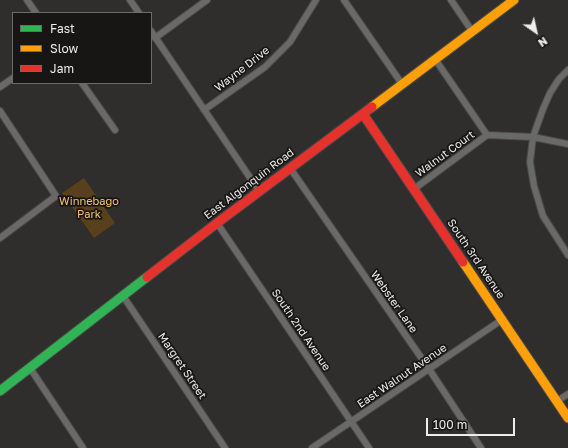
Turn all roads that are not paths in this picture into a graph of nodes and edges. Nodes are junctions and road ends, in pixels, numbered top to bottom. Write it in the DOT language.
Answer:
graph roads {
  1 [pos="27,0"];
  2 [pos="130,0"];
  3 [pos="207,0"];
  4 [pos="316,0"];
  5 [pos="344,0"];
  6 [pos="451,0"];
  7 [pos="514,0"];
  8 [pos="35,12"];
  9 [pos="138,12"];
  10 [pos="472,32"];
  11 [pos="152,33"];
  12 [pos="155,38"];
  13 [pos="435,59"];
  14 [pos="568,70"];
  15 [pos="12,79"];
  16 [pos="83,84"];
  17 [pos="402,84"];
  18 [pos="0,88"];
  19 [pos="204,110"];
  20 [pos="0,111"];
  21 [pos="363,114"];
  22 [pos="115,130"];
  23 [pos="487,135"];
  24 [pos="533,137"];
  25 [pos="568,144"];
  26 [pos="290,168"];
  27 [pos="414,189"];
  28 [pos="259,191"];
  29 [pos="217,223"];
  30 [pos="0,238"];
  31 [pos="568,255"];
  32 [pos="123,296"];
  33 [pos="503,320"];
  34 [pos="30,368"];
  35 [pos="429,369"];
  36 [pos="0,390"];
  37 [pos="568,394"];
  38 [pos="557,401"];
  39 [pos="568,418"];
  40 [pos="351,421"];
  41 [pos="83,448"];
  42 [pos="225,448"];
  43 [pos="312,448"];
  44 [pos="369,448"];
  45 [pos="481,448"];
  1 -- 8 [label="street"];
  2 -- 9 [label="street"];
  3 -- 12 [label="street"];
  4 -- 19 [label="street, Wayne Drive"];
  5 -- 17 [label="street"];
  6 -- 10 [label="street"];
  7 -- 10 [label="street, East Algonquin Road"];
  10 -- 13 [label="street, East Algonquin Road"];
  11 -- 12 [label="street"];
  12 -- 19 [label="street"];
  13 -- 17 [label="street, East Algonquin Road"];
  13 -- 23 [label="street"];
  14 -- 24 [label="street"];
  15 -- 18 [label="street"];
  16 -- 22 [label="street"];
  17 -- 21 [label="street, East Algonquin Road"];
  19 -- 28 [label="street"];
  20 -- 30 [label="street"];
  21 -- 26 [label="street, East Algonquin Road"];
  21 -- 27 [label="street, South 3rd Avenue"];
  23 -- 24 [label="street"];
  23 -- 27 [label="street, Walnut Court"];
  24 -- 25 [label="street"];
  24 -- 31 [label="street"];
  26 -- 28 [label="street, East Algonquin Road"];
  26 -- 35 [label="street, Webster Lane"];
  27 -- 33 [label="street, South 3rd Avenue"];
  28 -- 29 [label="street, East Algonquin Road"];
  29 -- 32 [label="street, East Algonquin Road"];
  29 -- 40 [label="street, South 2nd Avenue"];
  32 -- 34 [label="street, East Algonquin Road"];
  32 -- 42 [label="street, Margret Street"];
  33 -- 35 [label="street, East Walnut Avenue"];
  33 -- 38 [label="street, South 3rd Avenue"];
  34 -- 36 [label="street, East Algonquin Road"];
  34 -- 41 [label="street"];
  35 -- 40 [label="street, East Walnut Avenue"];
  35 -- 45 [label="street, Webster Lane"];
  37 -- 38 [label="street"];
  38 -- 39 [label="street, South 3rd Avenue"];
  40 -- 43 [label="street, East Walnut Avenue"];
  40 -- 44 [label="street, South 2nd Avenue"];
}
